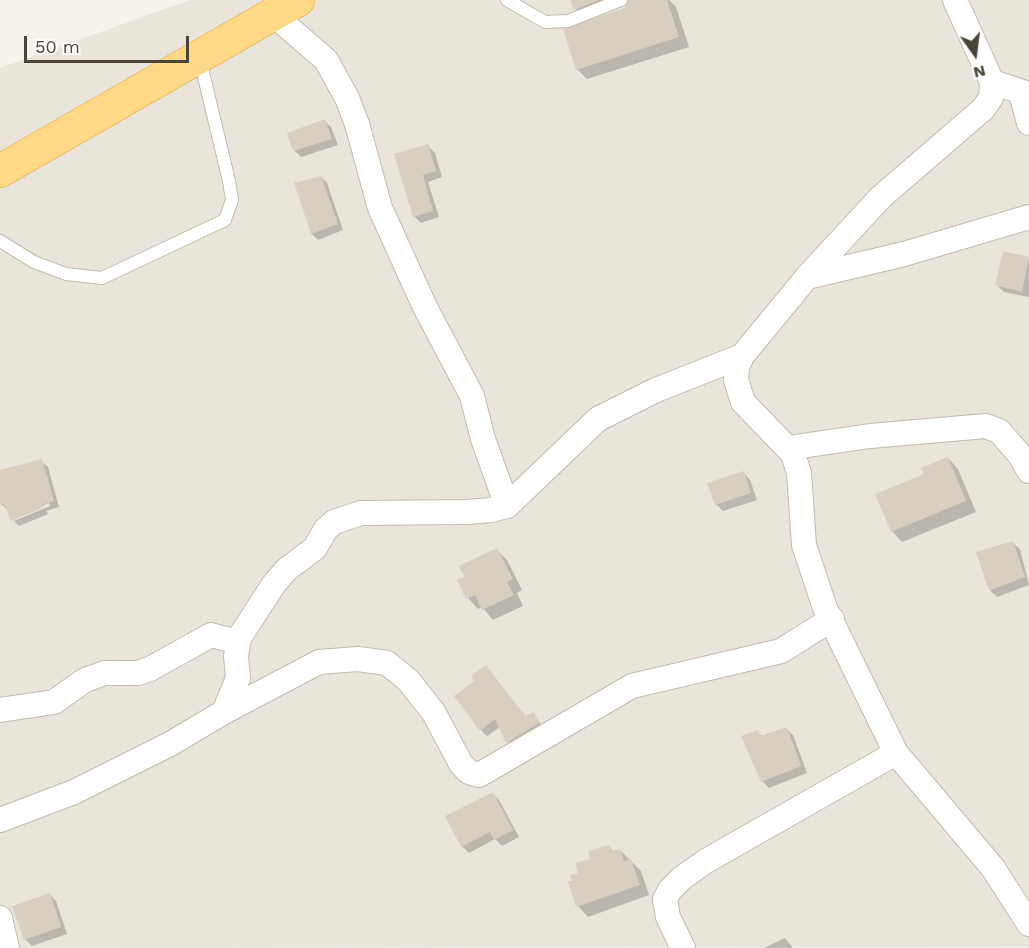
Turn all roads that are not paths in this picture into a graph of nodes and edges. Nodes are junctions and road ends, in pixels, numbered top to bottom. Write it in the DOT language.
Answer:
graph roads {
  1 [pos="507,0"];
  2 [pos="621,0"];
  3 [pos="955,0"];
  4 [pos="286,8"];
  5 [pos="199,56"];
  6 [pos="992,82"];
  7 [pos="1025,93"];
  8 [pos="1029,123"];
  9 [pos="0,171"];
  10 [pos="1029,217"];
  11 [pos="0,241"];
  12 [pos="807,277"];
  13 [pos="742,356"];
  14 [pos="788,448"];
  15 [pos="1027,464"];
  16 [pos="507,506"];
  17 [pos="831,619"];
  18 [pos="238,642"];
  19 [pos="0,710"];
  20 [pos="224,712"];
  21 [pos="896,753"];
  22 [pos="0,820"];
  23 [pos="0,918"];
  24 [pos="1029,924"];
  25 [pos="7,948"];
  26 [pos="683,948"];
  1 -- 2 [label="lane"];
  3 -- 6 [label="street"];
  4 -- 5 [label="highway"];
  4 -- 16 [label="street"];
  5 -- 9 [label="highway"];
  5 -- 11 [label="lane"];
  6 -- 7 [label="street"];
  6 -- 12 [label="street"];
  7 -- 8 [label="street"];
  10 -- 12 [label="street"];
  12 -- 13 [label="street"];
  13 -- 14 [label="street"];
  13 -- 16 [label="street"];
  14 -- 15 [label="street"];
  14 -- 17 [label="street"];
  16 -- 18 [label="street"];
  17 -- 20 [label="street"];
  17 -- 21 [label="street"];
  18 -- 19 [label="street"];
  18 -- 20 [label="street"];
  20 -- 22 [label="street"];
  21 -- 24 [label="street"];
  21 -- 26 [label="street"];
  23 -- 25 [label="street"];
}
